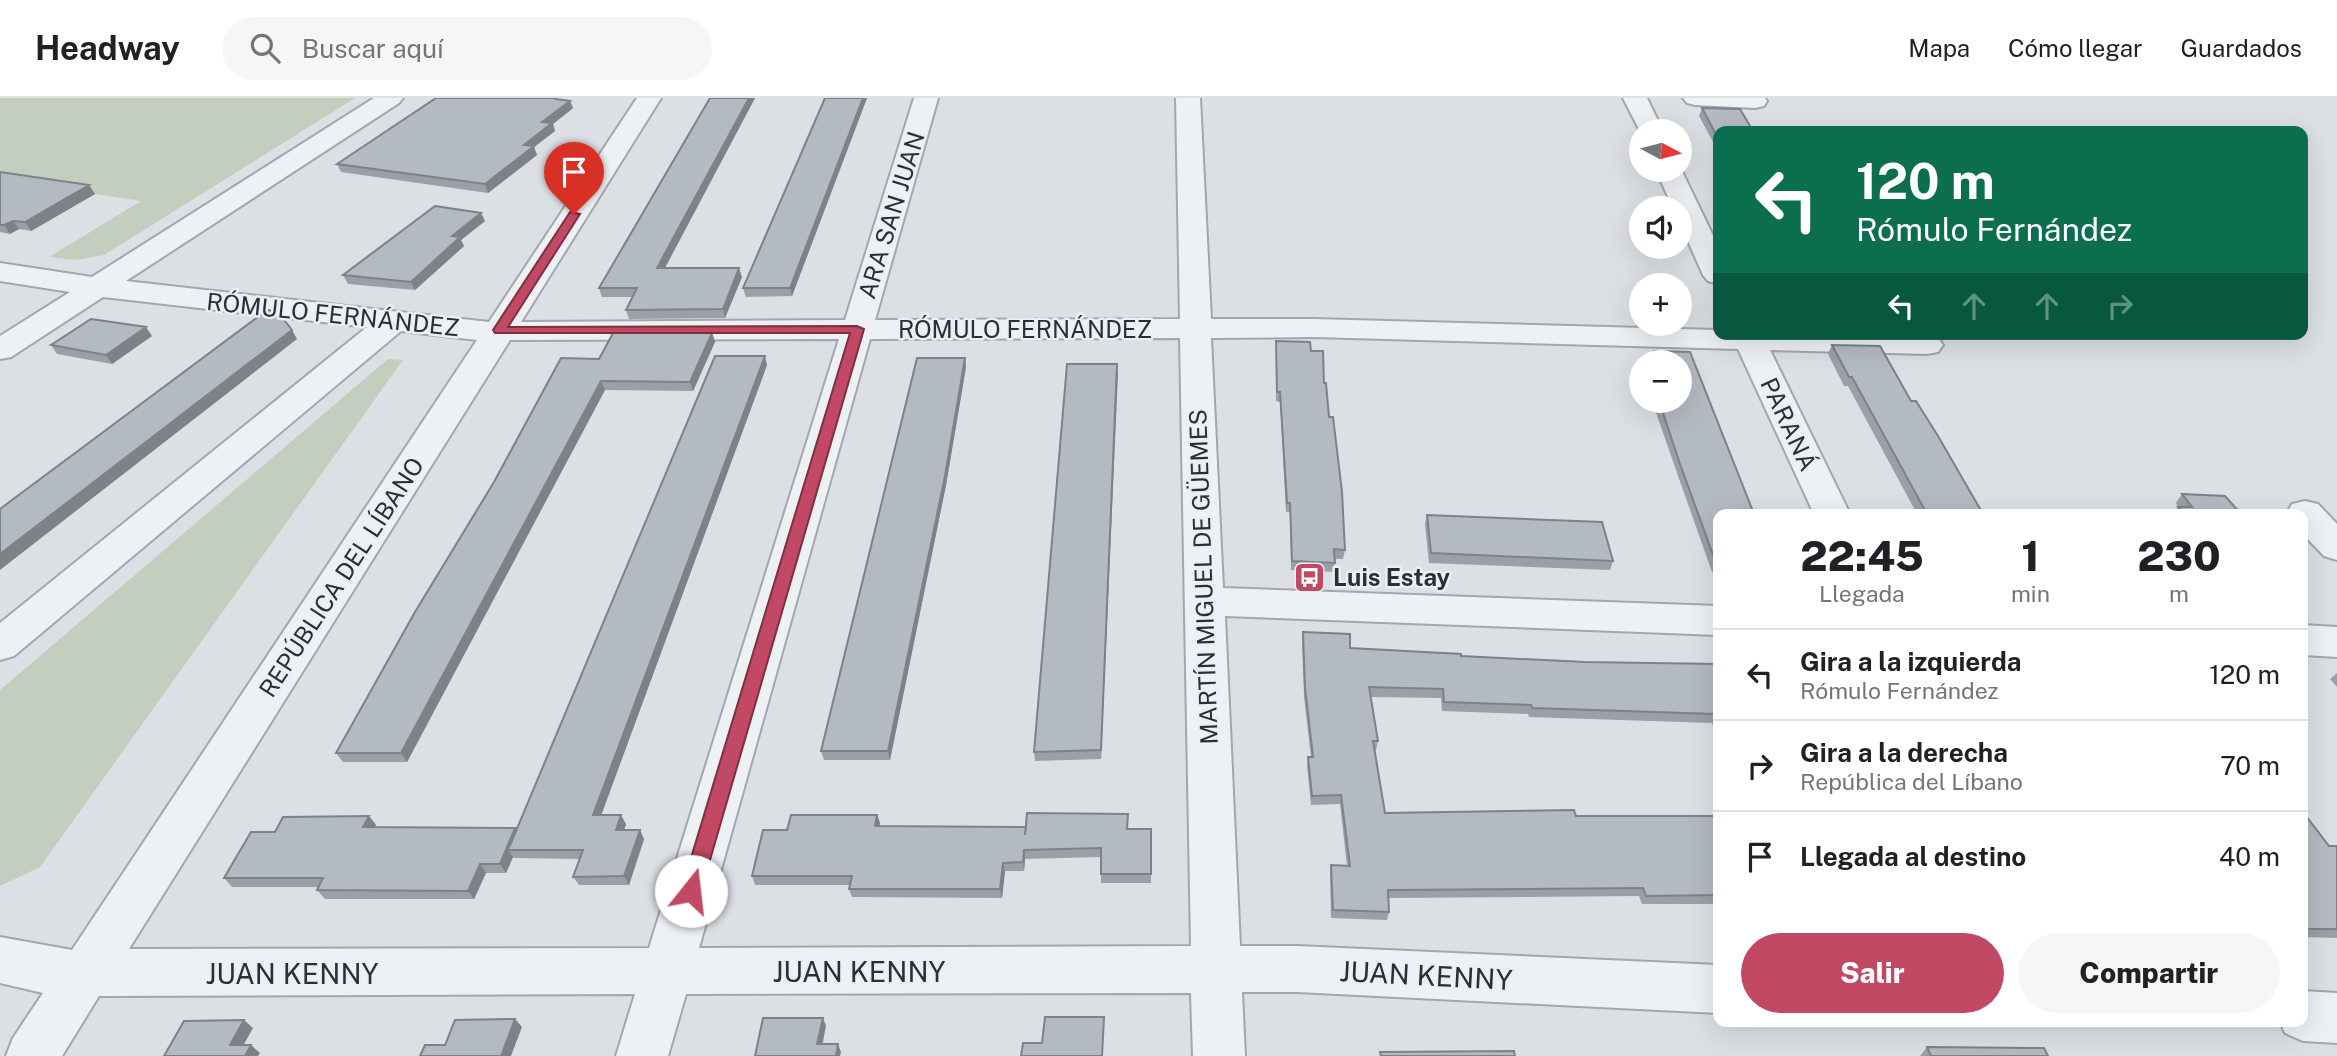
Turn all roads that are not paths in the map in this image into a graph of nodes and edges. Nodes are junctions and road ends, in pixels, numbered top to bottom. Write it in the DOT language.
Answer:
graph roads {
  1 [pos="391,98"];
  2 [pos="649,98"];
  3 [pos="926,98"];
  4 [pos="1188,98"];
  5 [pos="1635,98"];
  6 [pos="1695,98"];
  7 [pos="1755,101"];
  8 [pos="1645,119"];
  9 [pos="1675,182"];
  10 [pos="1713,264"];
  11 [pos="0,272"];
  12 [pos="97,287"];
  13 [pos="394,321"];
  14 [pos="1195,328"];
  15 [pos="857,329"];
  16 [pos="499,330"];
  17 [pos="1713,336"];
  18 [pos="1749,340"];
  19 [pos="1815,340"];
  20 [pos="1927,345"];
  21 [pos="0,350"];
  22 [pos="1830,509"];
  23 [pos="2308,516"];
  24 [pos="2337,547"];
  25 [pos="1204,601"];
  26 [pos="1713,620"];
  27 [pos="2308,640"];
  28 [pos="2337,642"];
  29 [pos="0,645"];
  30 [pos="0,960"];
  31 [pos="1216,969"];
  32 [pos="667,971"];
  33 [pos="86,973"];
  34 [pos="1713,989"];
  35 [pos="2308,1016"];
  36 [pos="2337,1018"];
  37 [pos="32,1056"];
  38 [pos="642,1056"];
  39 [pos="1219,1056"];
  1 -- 12 [label="street"];
  2 -- 16 [label="street, REPÚBLICA DEL LÍBANO"];
  3 -- 15 [label="street, ARA SAN JUAN"];
  4 -- 14 [label="street, MARTÍN MIGUEL DE GÜEMES"];
  5 -- 8 [label="street"];
  6 -- 7 [label="street"];
  9 -- 10 [label="street"];
  11 -- 12 [label="street, RÓMULO FERNÁNDEZ"];
  12 -- 13 [label="street, RÓMULO FERNÁNDEZ"];
  12 -- 21 [label="street"];
  13 -- 16 [label="street, RÓMULO FERNÁNDEZ"];
  13 -- 29 [label="street"];
  14 -- 15 [label="street, RÓMULO FERNÁNDEZ"];
  14 -- 17 [label="street, RÓMULO FERNÁNDEZ"];
  14 -- 25 [label="street, MARTÍN MIGUEL DE GÜEMES"];
  15 -- 16 [label="street, RÓMULO FERNÁNDEZ"];
  15 -- 32 [label="street, ARA SAN JUAN"];
  16 -- 33 [label="street, REPÚBLICA DEL LÍBANO"];
  18 -- 22 [label="street, PARANÁ"];
  19 -- 20 [label="street, RÓMULO FERNÁNDEZ"];
  23 -- 24 [label="street"];
  25 -- 26 [label="street"];
  25 -- 31 [label="street, MARTÍN MIGUEL DE GÜEMES"];
  27 -- 28 [label="street"];
  30 -- 33 [label="street, JUAN KENNY"];
  31 -- 32 [label="street, JUAN KENNY"];
  31 -- 34 [label="street, JUAN KENNY"];
  31 -- 39 [label="street, MARTÍN MIGUEL DE GÜEMES"];
  32 -- 33 [label="street, JUAN KENNY"];
  32 -- 38 [label="street, ARA SAN JUAN"];
  33 -- 37 [label="street, REPÚBLICA DEL LÍBANO"];
  35 -- 36 [label="street"];
}
